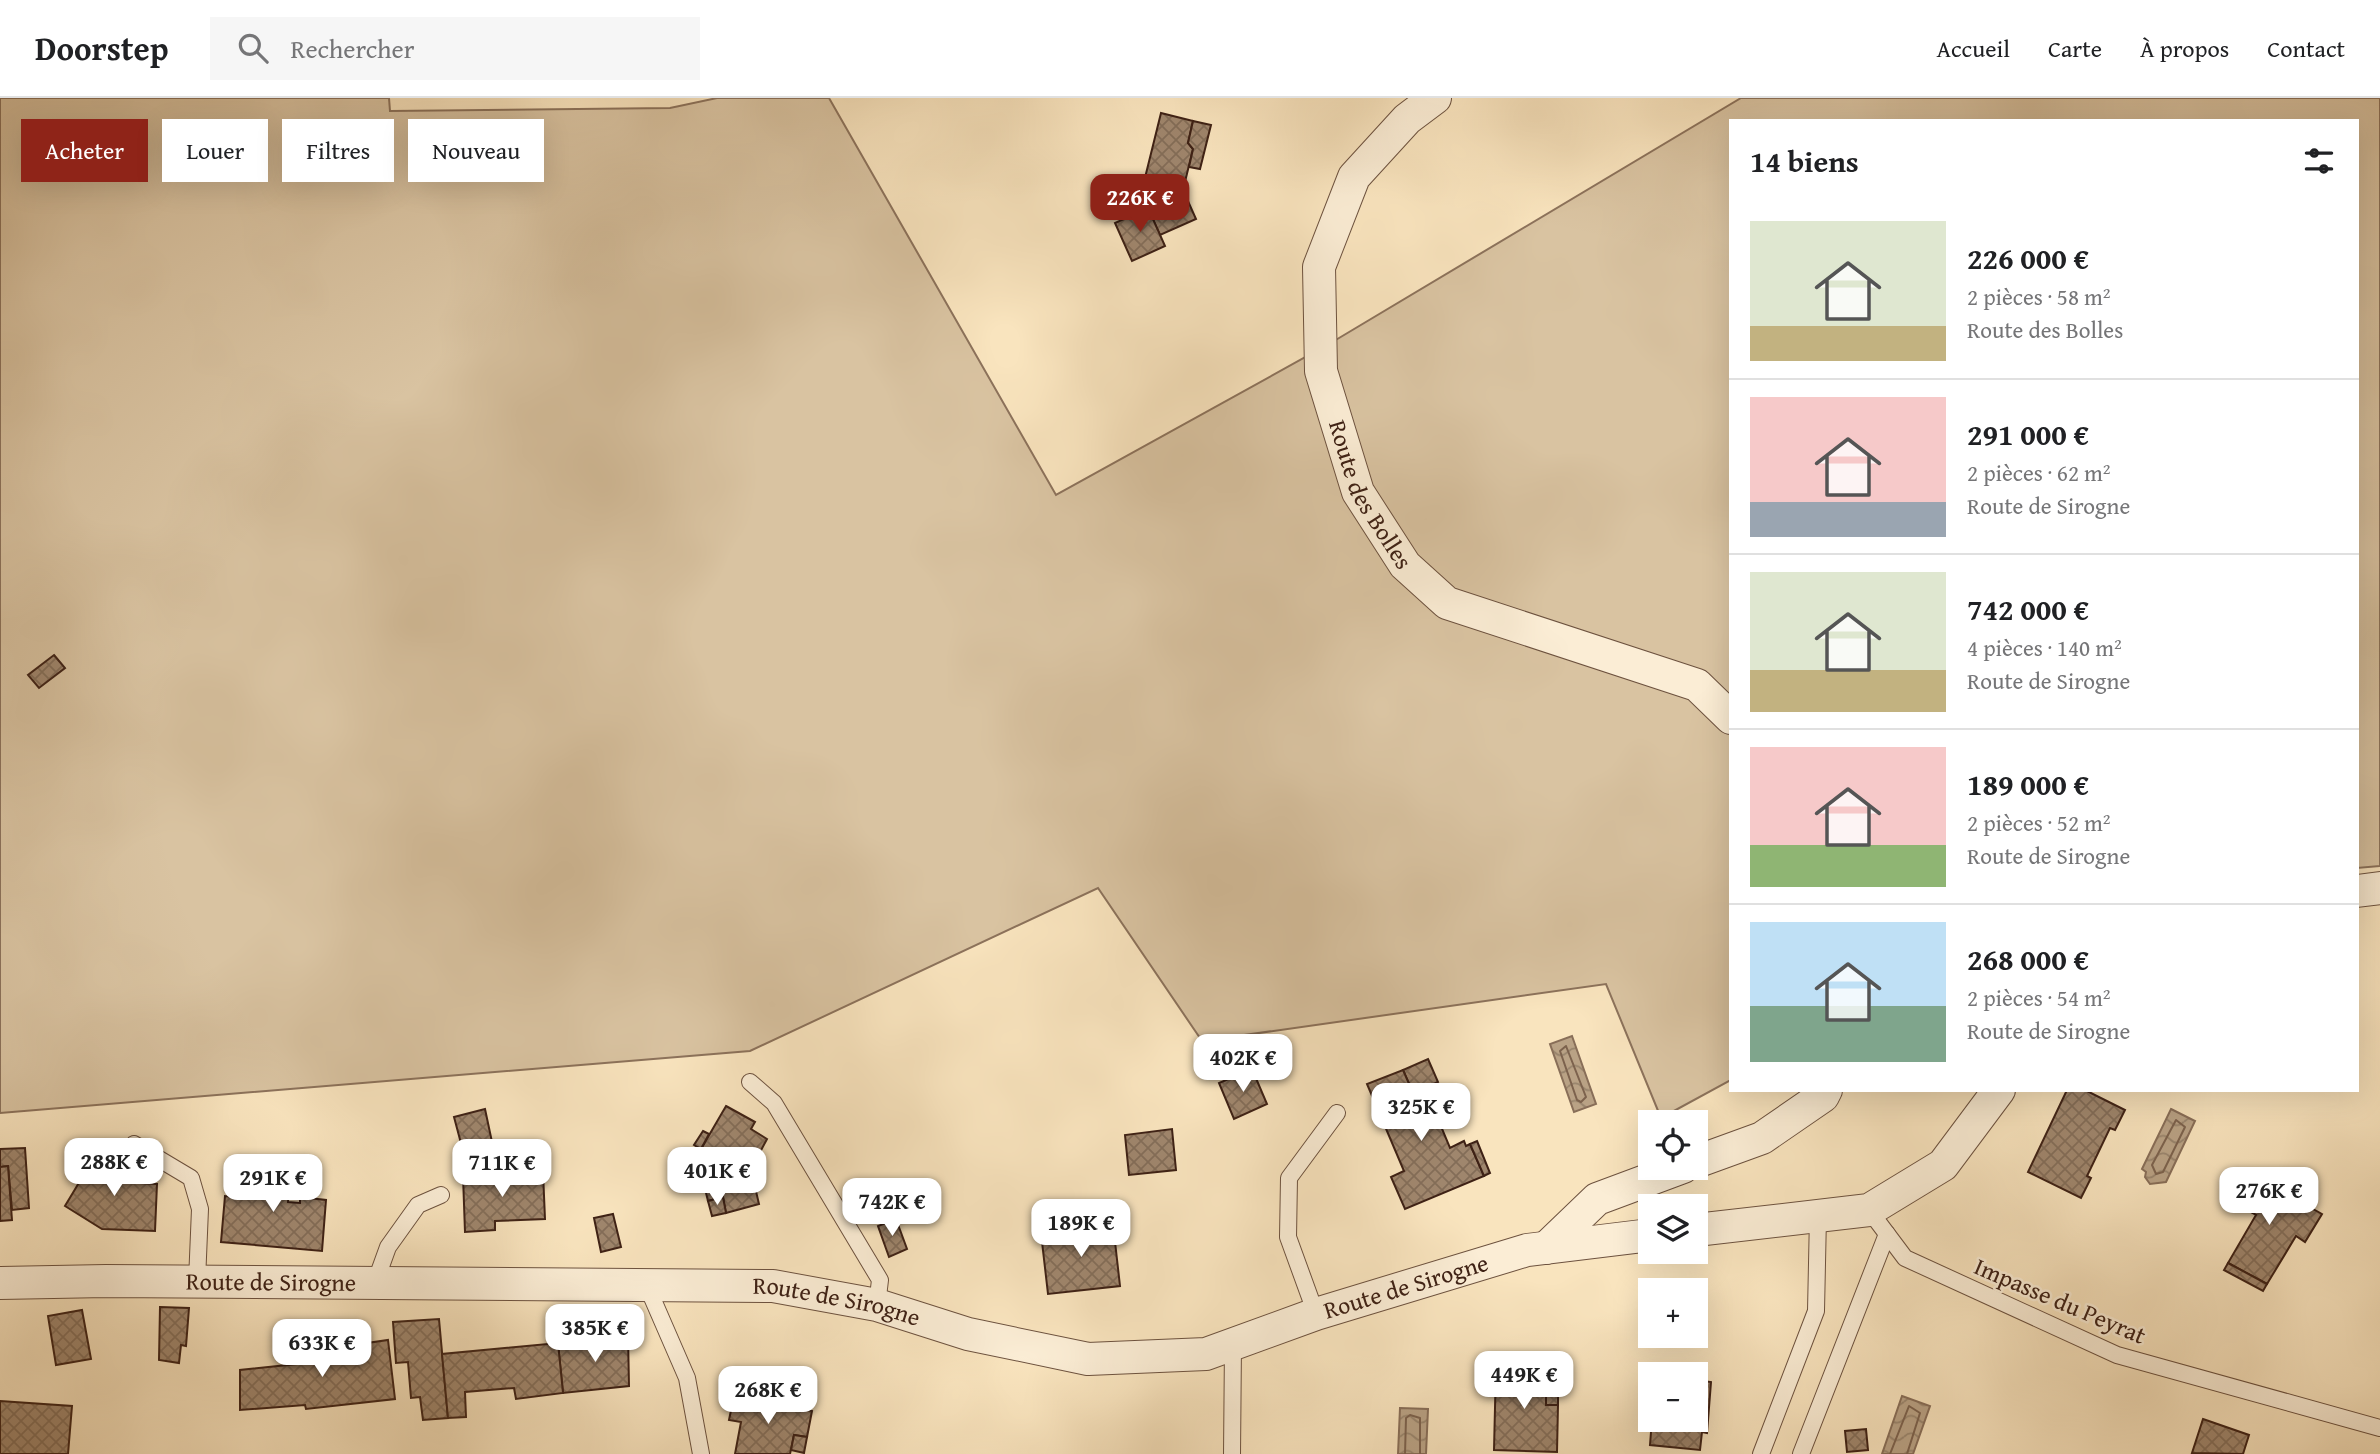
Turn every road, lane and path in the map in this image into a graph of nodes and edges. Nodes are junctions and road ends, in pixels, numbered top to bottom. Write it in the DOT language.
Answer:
graph roads {
  1 [pos="1435,98"];
  2 [pos="1729,716"];
  3 [pos="2380,888"];
  4 [pos="2359,891"];
  5 [pos="750,1082"];
  6 [pos="1825,1092"];
  7 [pos="1998,1092"];
  8 [pos="1337,1113"];
  9 [pos="134,1144"];
  10 [pos="1708,1158"];
  11 [pos="1648,1180"];
  12 [pos="441,1195"];
  13 [pos="1818,1216"];
  14 [pos="1878,1222"];
  15 [pos="1708,1229"];
  16 [pos="1638,1237"];
  17 [pos="1546,1248"];
  18 [pos="197,1282"];
  19 [pos="0,1283"];
  20 [pos="375,1283"];
  21 [pos="647,1286"];
  22 [pos="877,1305"];
  23 [pos="1316,1314"];
  24 [pos="1233,1344"];
  25 [pos="2380,1428"];
  26 [pos="702,1454"];
  27 [pos="1232,1454"];
  28 [pos="1761,1454"];
  29 [pos="1801,1454"];
  1 -- 2 [label="street, Route des Bolles"];
  3 -- 4 [label="street"];
  5 -- 22 [label="lane"];
  6 -- 10 [label="street"];
  7 -- 14 [label="street"];
  8 -- 23 [label="lane"];
  9 -- 18 [label="lane"];
  11 -- 17 [label="street"];
  12 -- 20 [label="lane"];
  13 -- 14 [label="street"];
  13 -- 15 [label="street"];
  13 -- 28 [label="lane"];
  14 -- 25 [label="lane, Impasse du Peyrat"];
  14 -- 29 [label="lane"];
  16 -- 17 [label="street, Route de Sirogne"];
  17 -- 23 [label="street, Route de Sirogne"];
  18 -- 19 [label="street, Route de Sirogne"];
  18 -- 20 [label="street, Route de Sirogne"];
  20 -- 21 [label="street, Route de Sirogne"];
  21 -- 22 [label="street, Route de Sirogne"];
  21 -- 26 [label="lane"];
  22 -- 24 [label="street, Route de Sirogne"];
  23 -- 24 [label="street, Route de Sirogne"];
  24 -- 27 [label="lane"];
}
